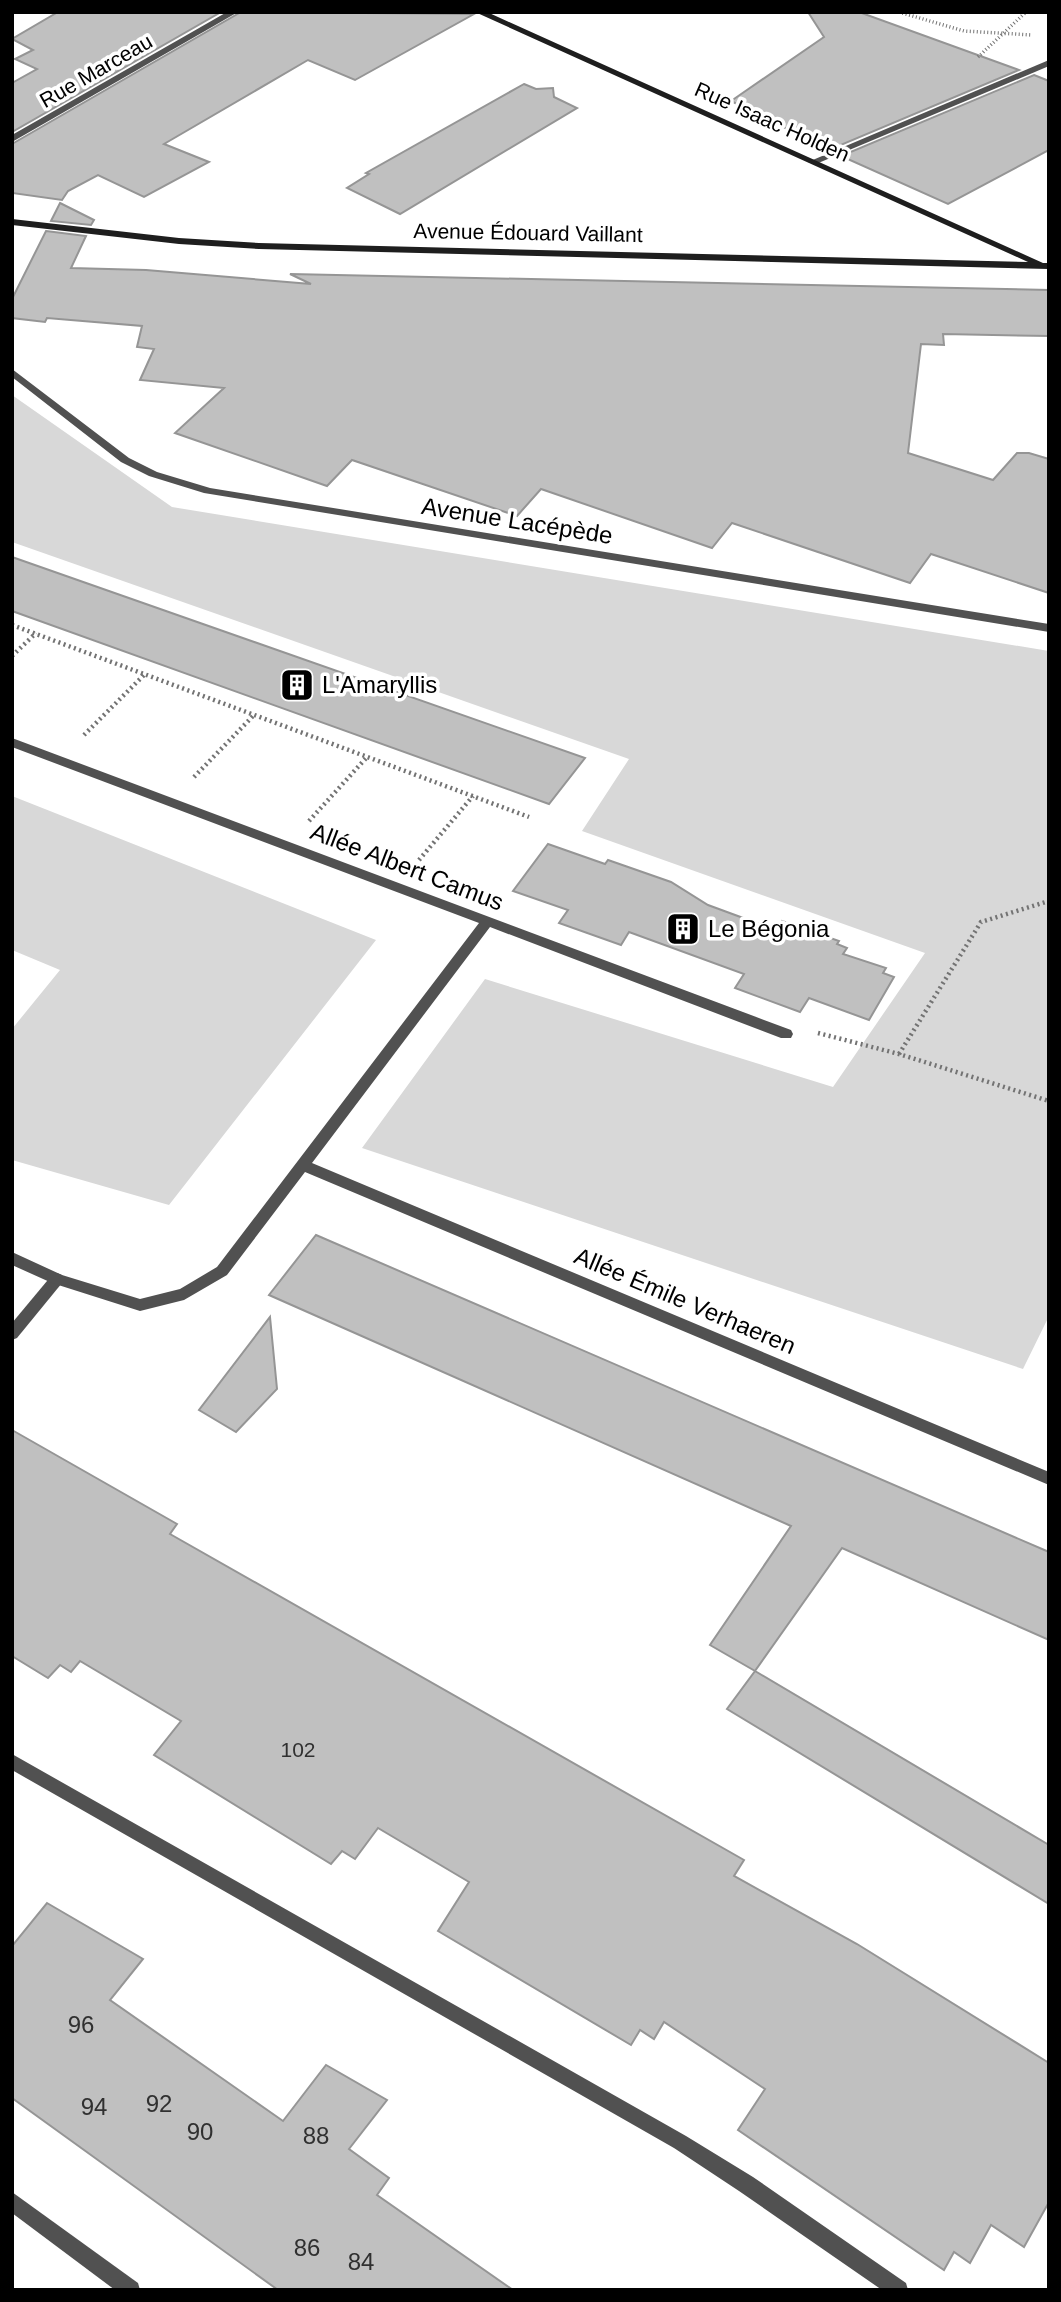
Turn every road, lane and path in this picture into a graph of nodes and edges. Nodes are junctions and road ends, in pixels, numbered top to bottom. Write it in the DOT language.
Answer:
graph roads {
  1 [pos="234,12"];
  2 [pos="479,12"];
  3 [pos="900,12"];
  4 [pos="1037,35"];
  5 [pos="1049,63"];
  6 [pos="12,139"];
  7 [pos="813,162"];
  8 [pos="12,222"];
  9 [pos="1047,267"];
  10 [pos="12,372"];
  11 [pos="12,625"];
  12 [pos="1049,628"];
  13 [pos="36,634"];
  14 [pos="12,656"];
  15 [pos="145,674"];
  16 [pos="254,715"];
  17 [pos="12,742"];
  18 [pos="367,757"];
  19 [pos="59,760"];
  20 [pos="473,796"];
  21 [pos="171,802"];
  22 [pos="529,817"];
  23 [pos="287,846"];
  24 [pos="396,887"];
  25 [pos="1049,901"];
  26 [pos="488,921"];
  27 [pos="786,1034"];
  28 [pos="899,1055"];
  29 [pos="1049,1101"];
  30 [pos="304,1165"];
  31 [pos="12,1258"];
  32 [pos="57,1279"];
  33 [pos="12,1334"];
  34 [pos="1049,1479"];
  35 [pos="12,1761"];
  36 [pos="12,2201"];
  37 [pos="131,2290"];
  38 [pos="899,2290"];
  1 -- 6 [label="street, Rue Marceau"];
  2 -- 7 [label="main road, Rue Isaac Holden"];
  3 -- 4 [label="path"];
  5 -- 7 [label="street"];
  7 -- 9 [label="main road, Rue Isaac Holden"];
  8 -- 9 [label="main road, Avenue Édouard Vaillant"];
  10 -- 12 [label="street, Avenue Lacépède"];
  11 -- 13 [label="path"];
  13 -- 14 [label="path"];
  13 -- 15 [label="path"];
  15 -- 16 [label="path"];
  15 -- 19 [label="path"];
  16 -- 18 [label="path"];
  16 -- 21 [label="path"];
  17 -- 19 [label="street, Allée Albert Camus"];
  18 -- 20 [label="path"];
  18 -- 23 [label="path"];
  19 -- 21 [label="street, Allée Albert Camus"];
  20 -- 22 [label="path"];
  20 -- 24 [label="path"];
  21 -- 23 [label="street, Allée Albert Camus"];
  23 -- 24 [label="street, Allée Albert Camus"];
  24 -- 26 [label="street, Allée Albert Camus"];
  25 -- 28 [label="path"];
  26 -- 27 [label="street, Allée Albert Camus"];
  26 -- 30 [label="street"];
  27 -- 28 [label="path"];
  28 -- 29 [label="path"];
  30 -- 32 [label="street"];
  30 -- 34 [label="street, Allée Émile Verhaeren"];
  31 -- 32 [label="street"];
  32 -- 33 [label="street"];
  35 -- 38 [label="street"];
  36 -- 37 [label="street"];
}
